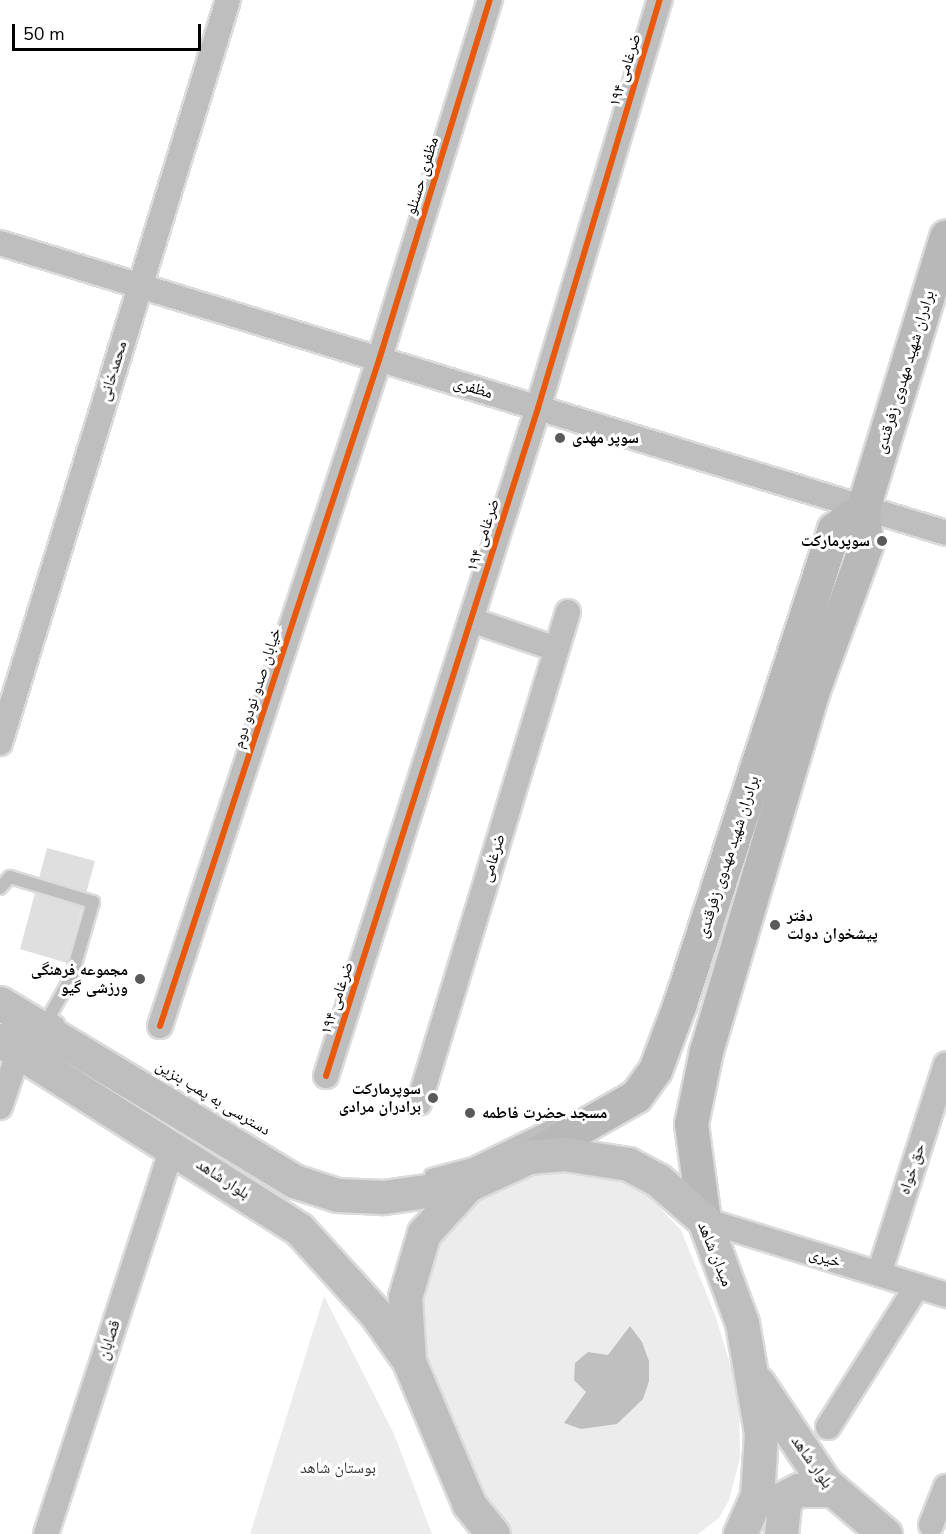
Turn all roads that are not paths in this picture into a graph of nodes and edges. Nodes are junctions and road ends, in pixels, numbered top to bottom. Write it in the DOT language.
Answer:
graph roads {
  1 [pos="228,0"];
  2 [pos="490,0"];
  3 [pos="660,0"];
  4 [pos="946,236"];
  5 [pos="0,243"];
  6 [pos="138,286"];
  7 [pos="379,360"];
  8 [pos="537,408"];
  9 [pos="863,508"];
  10 [pos="946,533"];
  11 [pos="568,612"];
  12 [pos="471,620"];
  13 [pos="556,649"];
  14 [pos="0,743"];
  15 [pos="0,888"];
  16 [pos="0,1003"];
  17 [pos="160,1026"];
  18 [pos="9,1045"];
  19 [pos="946,1064"];
  20 [pos="326,1076"];
  21 [pos="419,1103"];
  22 [pos="0,1107"];
  23 [pos="585,1128"];
  24 [pos="173,1146"];
  25 [pos="529,1157"];
  26 [pos="286,1161"];
  27 [pos="353,1181"];
  28 [pos="468,1185"];
  29 [pos="704,1220"];
  30 [pos="879,1274"];
  31 [pos="917,1286"];
  32 [pos="946,1295"];
  33 [pos="410,1361"];
  34 [pos="754,1376"];
  35 [pos="828,1427"];
  36 [pos="946,1487"];
  37 [pos="832,1490"];
  38 [pos="472,1519"];
  39 [pos="931,1526"];
  40 [pos="46,1534"];
  41 [pos="493,1534"];
  42 [pos="740,1534"];
  43 [pos="781,1534"];
  44 [pos="885,1534"];
  1 -- 6 [label="street, محمدخانی"];
  2 -- 7 [label="street, مظفری حسنلو"];
  3 -- 8 [label="street, ضرغامی ۱۹۴"];
  4 -- 9 [label="main road, برادران شهید مهدوی زفرقندی"];
  5 -- 6 [label="street, مظفری"];
  6 -- 7 [label="street, مظفری"];
  6 -- 14 [label="street, محمدخانی"];
  7 -- 8 [label="street, مظفری"];
  7 -- 17 [label="street, خیابان صدو نودو دوم"];
  8 -- 9 [label="street, مظفری"];
  8 -- 12 [label="street, ضرغامی ۱۹۴"];
  9 -- 10 [label="street, مظفری"];
  9 -- 23 [label="main road, برادران شهید مهدوی زفرقندی"];
  9 -- 29 [label="main road, برادران شهید مهدوی زفرقندی"];
  11 -- 13 [label="street, ضرغامی"];
  12 -- 13 [label="street"];
  12 -- 20 [label="street, ضرغامی ۱۹۴"];
  13 -- 21 [label="street, ضرغامی"];
  15 -- 26 [label="lane, دسترسی به پمپ بنزین"];
  16 -- 28 [label="main road"];
  18 -- 22 [label="street"];
  18 -- 24 [label="main road, بلوار شاهد"];
  19 -- 30 [label="street, حق خواه"];
  23 -- 25 [label="main road, برادران شهید مهدوی زفرقندی"];
  23 -- 27 [label="lane"];
  24 -- 33 [label="main road, بلوار شاهد"];
  24 -- 40 [label="street, قصابان"];
  25 -- 28 [label="main road, میدان شاهد"];
  25 -- 29 [label="main road, میدان شاهد"];
  28 -- 33 [label="main road, میدان شاهد"];
  29 -- 30 [label="street, خیری"];
  29 -- 34 [label="main road, میدان شاهد"];
  30 -- 31 [label="street, خیری"];
  31 -- 32 [label="street, خیری"];
  31 -- 35 [label="street"];
  33 -- 38 [label="main road, میدان شاهد"];
  34 -- 37 [label="main road, بلوار شاهد"];
  34 -- 42 [label="main road, میدان شاهد"];
  36 -- 39 [label="street"];
  37 -- 43 [label="main road"];
  37 -- 44 [label="main road, بلوار شاهد"];
  38 -- 41 [label="main road, میدان شاهد"];
}
